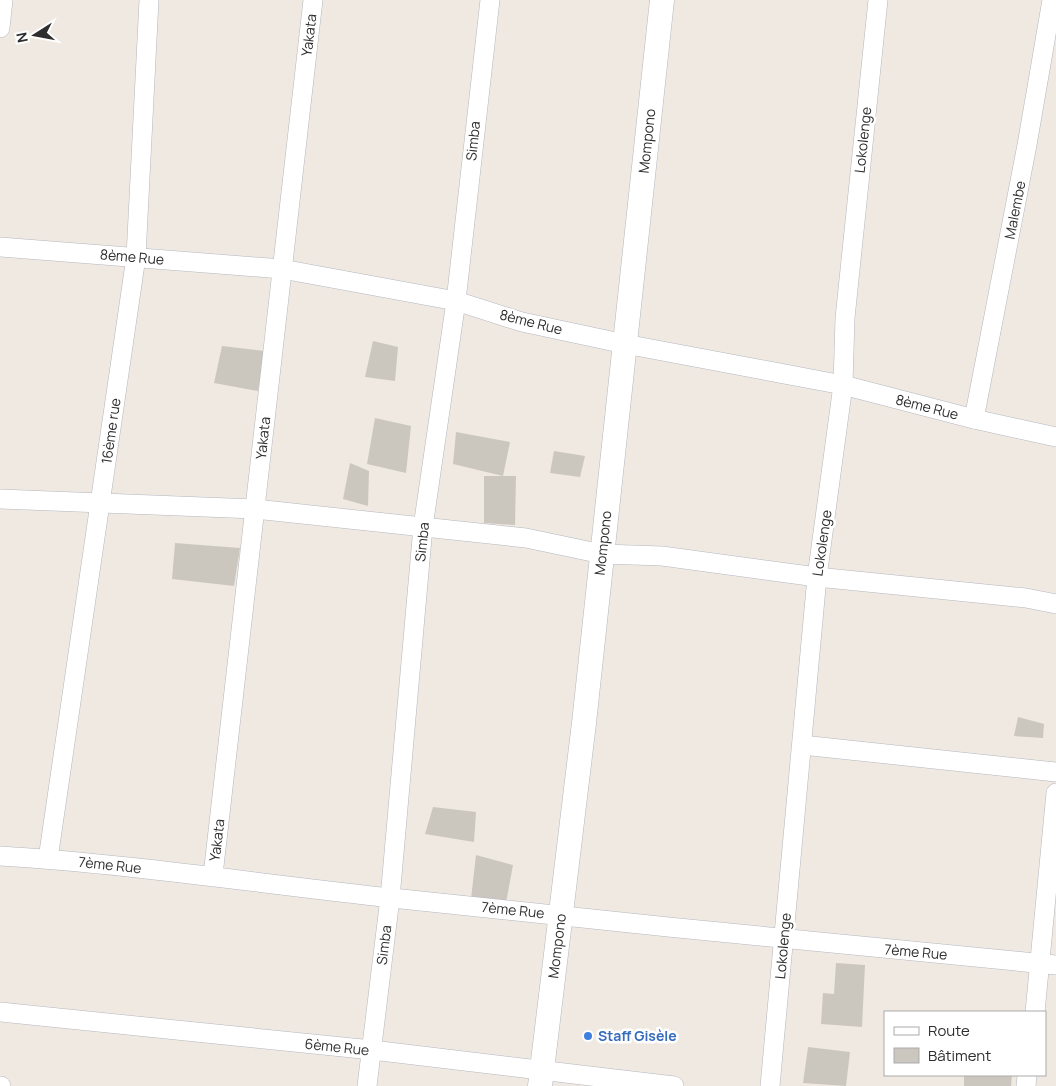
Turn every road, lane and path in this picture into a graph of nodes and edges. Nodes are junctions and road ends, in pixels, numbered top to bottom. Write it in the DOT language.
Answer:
graph roads {
  1 [pos="3,0"];
  2 [pos="149,0"];
  3 [pos="313,0"];
  4 [pos="490,0"];
  5 [pos="662,0"];
  6 [pos="878,0"];
  7 [pos="1052,0"];
  8 [pos="0,28"];
  9 [pos="0,247"];
  10 [pos="136,257"];
  11 [pos="282,269"];
  12 [pos="456,301"];
  13 [pos="625,344"];
  14 [pos="843,385"];
  15 [pos="974,419"];
  16 [pos="1056,437"];
  17 [pos="0,499"];
  18 [pos="101,503"];
  19 [pos="256,509"];
  20 [pos="423,526"];
  21 [pos="602,554"];
  22 [pos="817,578"];
  23 [pos="1056,604"];
  24 [pos="802,746"];
  25 [pos="1056,772"];
  26 [pos="1056,794"];
  27 [pos="0,856"];
  28 [pos="48,859"];
  29 [pos="213,875"];
  30 [pos="390,898"];
  31 [pos="560,915"];
  32 [pos="783,940"];
  33 [pos="1048,964"];
  34 [pos="1035,1011"];
  35 [pos="0,1012"];
  36 [pos="372,1050"];
  37 [pos="541,1078"];
  38 [pos="367,1086"];
  39 [pos="674,1086"];
  40 [pos="770,1086"];
  1 -- 8 [label="street"];
  2 -- 10 [label="street, 16ème rue"];
  3 -- 11 [label="street, Yakata"];
  4 -- 12 [label="street, Simba"];
  5 -- 13 [label="street, Mompono"];
  6 -- 14 [label="street, Lokolenge"];
  7 -- 15 [label="street, Malembe"];
  9 -- 10 [label="street, 8ème Rue"];
  10 -- 11 [label="street, 8ème Rue"];
  10 -- 18 [label="street, 16ème rue"];
  11 -- 12 [label="street, 8ème Rue"];
  11 -- 19 [label="street, Yakata"];
  12 -- 13 [label="street, 8ème Rue"];
  12 -- 20 [label="street, Simba"];
  13 -- 14 [label="street, 8ème Rue"];
  13 -- 21 [label="street, Mompono"];
  14 -- 15 [label="street, 8ème Rue"];
  14 -- 22 [label="street, Lokolenge"];
  15 -- 16 [label="street, 8ème Rue"];
  17 -- 18 [label="street"];
  18 -- 19 [label="street"];
  18 -- 28 [label="street, 16ème rue"];
  19 -- 20 [label="street"];
  19 -- 29 [label="street, Yakata"];
  20 -- 21 [label="street"];
  20 -- 30 [label="street, Simba"];
  21 -- 22 [label="street"];
  21 -- 31 [label="street, Mompono"];
  22 -- 23 [label="street"];
  22 -- 24 [label="street, Lokolenge"];
  24 -- 25 [label="street"];
  24 -- 32 [label="street, Lokolenge"];
  26 -- 33 [label="street"];
  27 -- 28 [label="street, 7ème Rue"];
  28 -- 29 [label="street, 7ème Rue"];
  29 -- 30 [label="street, 7ème Rue"];
  30 -- 31 [label="street, 7ème Rue"];
  30 -- 36 [label="street, Simba"];
  31 -- 32 [label="street, 7ème Rue"];
  31 -- 37 [label="street, Mompono"];
  32 -- 33 [label="street, 7ème Rue"];
  32 -- 40 [label="street, Lokolenge"];
  33 -- 34 [label="street"];
  35 -- 36 [label="street, 6ème Rue"];
  36 -- 37 [label="street, 6ème Rue"];
  36 -- 38 [label="street, Simba"];
  37 -- 39 [label="street, 6ème Rue"];
}
